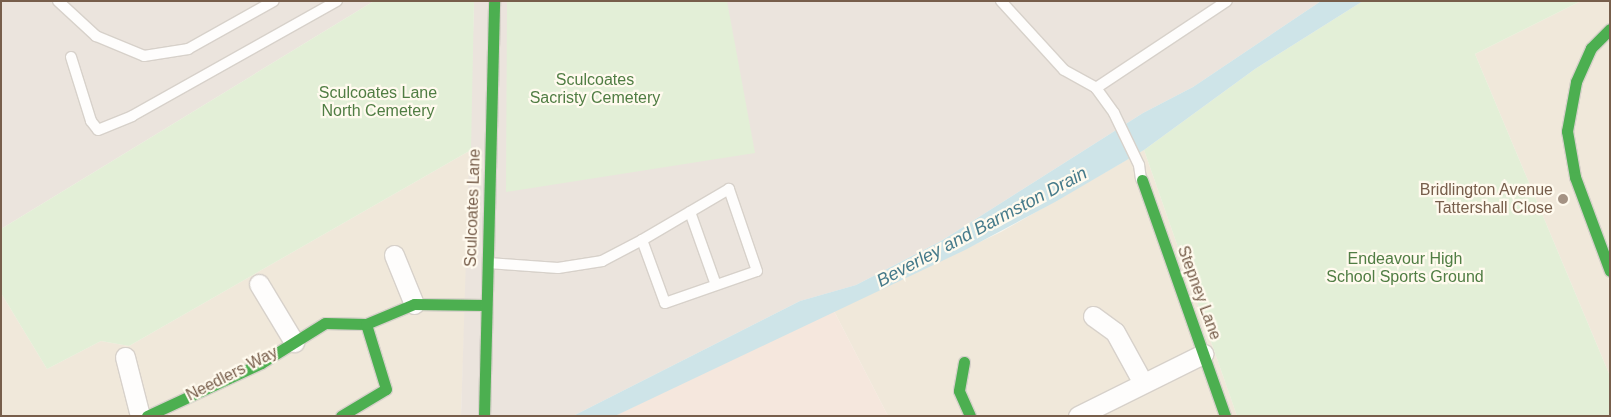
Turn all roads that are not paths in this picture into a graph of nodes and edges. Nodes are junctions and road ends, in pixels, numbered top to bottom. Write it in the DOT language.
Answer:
graph roads {
  1 [pos="58,1"];
  2 [pos="274,1"];
  3 [pos="337,1"];
  4 [pos="494,1"];
  5 [pos="1001,1"];
  6 [pos="1227,1"];
  7 [pos="1610,29"];
  8 [pos="71,57"];
  9 [pos="1096,88"];
  10 [pos="1142,180"];
  11 [pos="690,212"];
  12 [pos="642,240"];
  13 [pos="394,255"];
  14 [pos="487,263"];
  15 [pos="1610,271"];
  16 [pos="259,284"];
  17 [pos="716,285"];
  18 [pos="414,304"];
  19 [pos="486,305"];
  20 [pos="1093,316"];
  21 [pos="366,324"];
  22 [pos="294,342"];
  23 [pos="1203,354"];
  24 [pos="125,357"];
  25 [pos="964,362"];
  26 [pos="1143,383"];
  27 [pos="174,411"];
  28 [pos="140,416"];
  29 [pos="147,416"];
  30 [pos="341,416"];
  31 [pos="484,416"];
  32 [pos="970,416"];
  33 [pos="1078,416"];
  34 [pos="1225,416"];
  1 -- 2 [label="lane"];
  3 -- 8 [label="lane"];
  4 -- 14 [label="street, Sculcoates Lane"];
  5 -- 9 [label="lane"];
  6 -- 9 [label="lane"];
  7 -- 15 [label="street"];
  9 -- 10 [label="lane"];
  10 -- 23 [label="street, Stepney Lane"];
  11 -- 12 [label="lane"];
  11 -- 17 [label="lane"];
  11 -- 17 [label="lane"];
  12 -- 14 [label="lane"];
  12 -- 17 [label="lane"];
  13 -- 18 [label="street"];
  14 -- 19 [label="street, Sculcoates Lane"];
  16 -- 22 [label="street, Needlers Way"];
  18 -- 19 [label="street, Needlers Way"];
  18 -- 21 [label="street, Needlers Way"];
  19 -- 31 [label="street, Sculcoates Lane"];
  20 -- 26 [label="street"];
  21 -- 22 [label="street, Needlers Way"];
  21 -- 30 [label="street"];
  22 -- 27 [label="street, Needlers Way"];
  23 -- 26 [label="street"];
  23 -- 34 [label="street, Stepney Lane"];
  24 -- 28 [label="street"];
  25 -- 32 [label="street"];
  26 -- 33 [label="street"];
  27 -- 29 [label="street, Needlers Way"];
}
